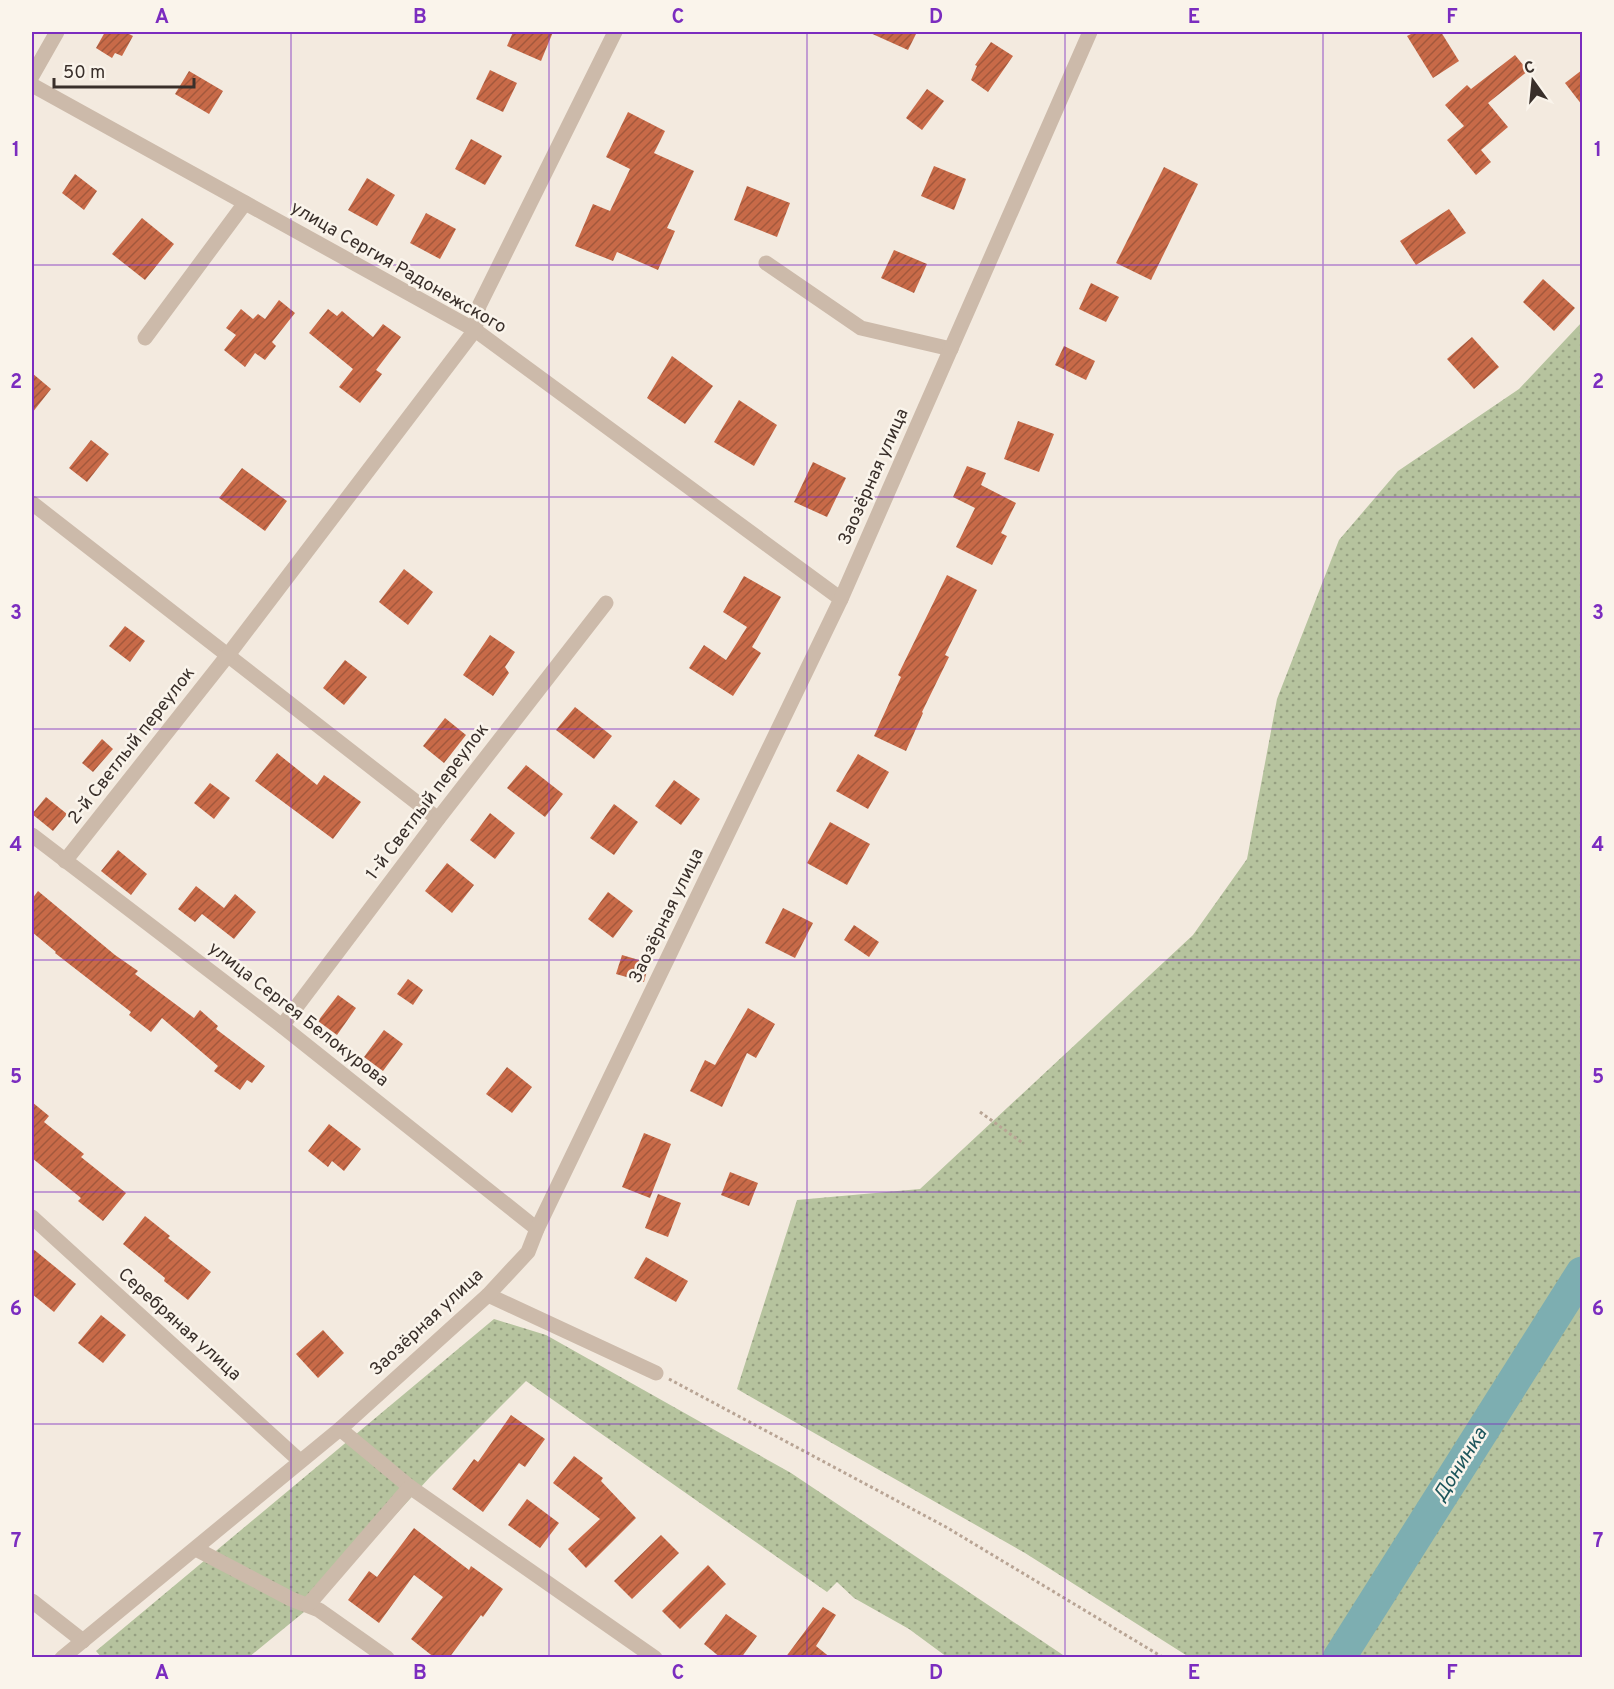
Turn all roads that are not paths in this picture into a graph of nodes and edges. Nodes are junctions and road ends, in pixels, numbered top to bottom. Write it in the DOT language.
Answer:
graph roads {
  1 [pos="57,32"];
  2 [pos="615,32"];
  3 [pos="1090,32"];
  4 [pos="32,76"];
  5 [pos="32,85"];
  6 [pos="245,203"];
  7 [pos="766,263"];
  8 [pos="475,330"];
  9 [pos="145,338"];
  10 [pos="951,349"];
  11 [pos="32,503"];
  12 [pos="841,599"];
  13 [pos="606,603"];
  14 [pos="228,655"];
  15 [pos="438,819"];
  16 [pos="32,835"];
  17 [pos="65,861"];
  18 [pos="282,1026"];
  19 [pos="32,1217"];
  20 [pos="537,1229"];
  21 [pos="488,1295"];
  22 [pos="656,1373"];
  23 [pos="340,1429"];
  24 [pos="300,1461"];
  25 [pos="410,1487"];
  26 [pos="196,1549"];
  27 [pos="32,1601"];
  28 [pos="308,1605"];
  29 [pos="83,1641"];
  30 [pos="62,1658"];
  31 [pos="387,1658"];
  32 [pos="655,1658"];
  1 -- 4 [label="street"];
  2 -- 8 [label="street"];
  3 -- 10 [label="street, Заозёрная улица"];
  5 -- 6 [label="street, улица Сергия Радонежского"];
  6 -- 8 [label="street, улица Сергия Радонежского"];
  6 -- 9 [label="street"];
  7 -- 10 [label="street"];
  8 -- 12 [label="street, улица Сергия Радонежского"];
  8 -- 14 [label="street, 2-й Светлый переулок"];
  10 -- 12 [label="street, Заозёрная улица"];
  11 -- 14 [label="street"];
  12 -- 20 [label="street, Заозёрная улица"];
  13 -- 15 [label="street, 1-й Светлый переулок"];
  14 -- 15 [label="street"];
  14 -- 17 [label="street, 2-й Светлый переулок"];
  15 -- 18 [label="street, 1-й Светлый переулок"];
  16 -- 17 [label="street, улица Сергея Белокурова"];
  17 -- 18 [label="street, улица Сергея Белокурова"];
  18 -- 20 [label="street, улица Сергея Белокурова"];
  19 -- 24 [label="street, Серебряная улица"];
  20 -- 21 [label="street, Заозёрная улица"];
  21 -- 22 [label="street"];
  21 -- 23 [label="street, Заозёрная улица"];
  23 -- 24 [label="street, Заозёрная улица"];
  23 -- 25 [label="street"];
  24 -- 26 [label="street, Заозёрная улица"];
  25 -- 28 [label="street"];
  25 -- 32 [label="street"];
  26 -- 28 [label="street"];
  26 -- 29 [label="street, Заозёрная улица"];
  27 -- 29 [label="street"];
  28 -- 31 [label="street"];
  29 -- 30 [label="street, Заозёрная улица"];
}
